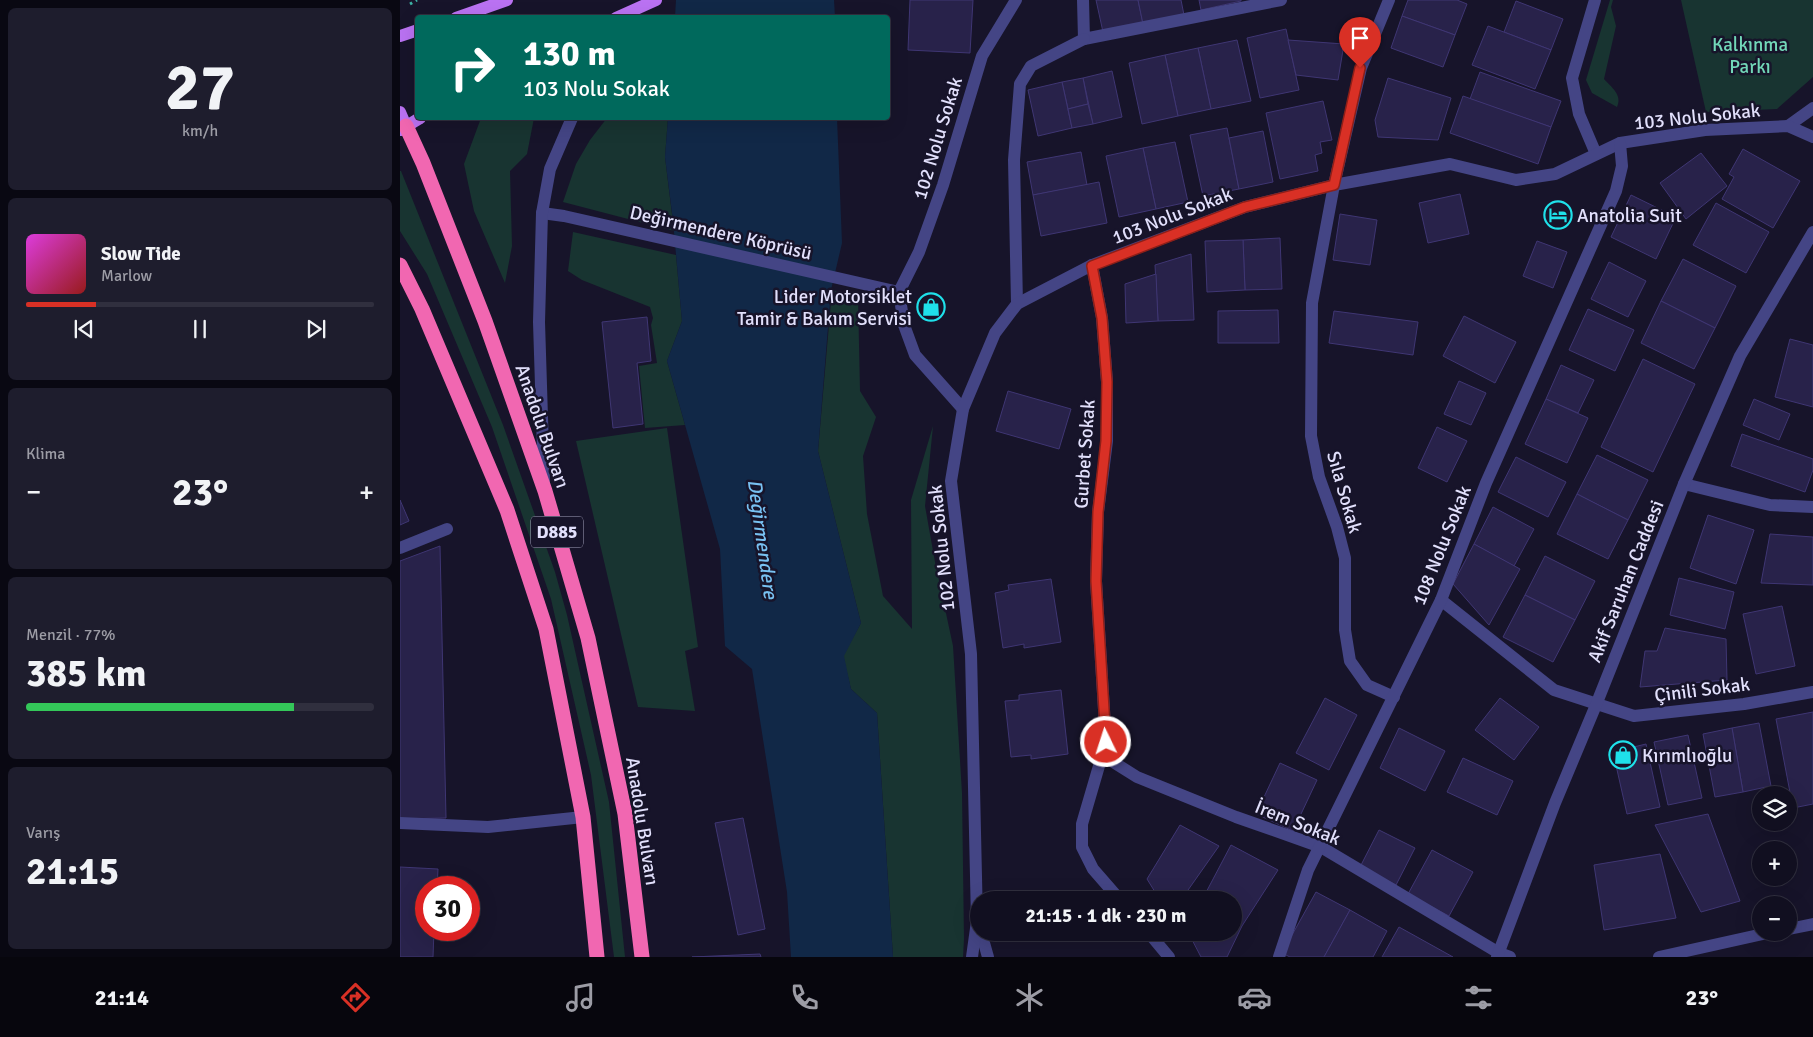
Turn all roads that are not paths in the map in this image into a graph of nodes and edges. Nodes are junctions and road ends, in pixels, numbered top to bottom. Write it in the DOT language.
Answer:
graph roads {
  1 [pos="641,0"];
  2 [pos="656,0"];
  3 [pos="1016,0"];
  4 [pos="1083,0"];
  5 [pos="1281,0"];
  6 [pos="1389,0"];
  7 [pos="1595,0"];
  8 [pos="505,1"];
  9 [pos="465,15"];
  10 [pos="623,15"];
  11 [pos="640,15"];
  12 [pos="415,31"];
  13 [pos="400,36"];
  14 [pos="1084,39"];
  15 [pos="1813,108"];
  16 [pos="415,119"];
  17 [pos="571,120"];
  18 [pos="402,122"];
  19 [pos="1788,126"];
  20 [pos="1813,137"];
  21 [pos="1620,143"];
  22 [pos="1596,154"];
  23 [pos="1334,185"];
  24 [pos="542,212"];
  25 [pos="1813,232"];
  26 [pos="400,265"];
  27 [pos="1092,266"];
  28 [pos="400,289"];
  29 [pos="899,292"];
  30 [pos="1017,304"];
  31 [pos="422,309"];
  32 [pos="963,409"];
  33 [pos="1684,484"];
  34 [pos="545,491"];
  35 [pos="1813,507"];
  36 [pos="448,529"];
  37 [pos="400,548"];
  38 [pos="1441,600"];
  39 [pos="1813,692"];
  40 [pos="1394,697"];
  41 [pos="1596,705"];
  42 [pos="1102,755"];
  43 [pos="582,817"];
  44 [pos="400,823"];
  45 [pos="1320,846"];
  46 [pos="978,891"];
  47 [pos="1112,891"];
  48 [pos="1813,924"];
  49 [pos="1797,927"];
  50 [pos="1752,936"];
  51 [pos="976,941"];
  52 [pos="983,941"];
  53 [pos="1156,941"];
  54 [pos="1502,956"];
  55 [pos="597,957"];
  56 [pos="642,957"];
  57 [pos="972,957"];
  58 [pos="988,957"];
  59 [pos="1169,957"];
  60 [pos="1279,957"];
  61 [pos="1659,957"];
  1 -- 11 [label="street"];
  2 -- 10 [label="main road, bridge"];
  3 -- 29 [label="street, 102 Nolu Sokak"];
  4 -- 14 [label="street"];
  5 -- 14 [label="street"];
  6 -- 23 [label="street, Sıla Sokak"];
  7 -- 22 [label="street"];
  8 -- 9 [label="main road"];
  12 -- 13 [label="main road"];
  14 -- 30 [label="street"];
  15 -- 19 [label="street"];
  16 -- 18 [label="main road"];
  17 -- 24 [label="street"];
  18 -- 34 [label="highway, Anadolu Bulvarı / D885"];
  19 -- 20 [label="street, 103 Nolu Sokak"];
  19 -- 21 [label="street, 103 Nolu Sokak"];
  21 -- 22 [label="street, 103 Nolu Sokak"];
  21 -- 38 [label="street, 108 Nolu Sokak"];
  22 -- 23 [label="street, 103 Nolu Sokak"];
  23 -- 27 [label="street, 103 Nolu Sokak"];
  23 -- 40 [label="street, Sıla Sokak"];
  24 -- 29 [label="street, Değirmendere Köprüsü"];
  24 -- 34 [label="street"];
  25 -- 33 [label="street, Akif Saruhan Caddesi"];
  26 -- 31 [label="highway, D885"];
  27 -- 30 [label="street, 103 Nolu Sokak"];
  27 -- 42 [label="street, Gurbet Sokak"];
  28 -- 31 [label="highway"];
  29 -- 32 [label="street"];
  30 -- 32 [label="street, 103 Nolu Sokak"];
  31 -- 43 [label="highway, D885"];
  32 -- 46 [label="street, 102 Nolu Sokak"];
  33 -- 35 [label="street"];
  33 -- 41 [label="street, Akif Saruhan Caddesi"];
  34 -- 56 [label="highway, Anadolu Bulvarı / D885"];
  36 -- 37 [label="street"];
  38 -- 40 [label="street, 108 Nolu Sokak"];
  38 -- 41 [label="street, Çinili Sokak"];
  39 -- 41 [label="street, Çinili Sokak"];
  40 -- 45 [label="street, 108 Nolu Sokak"];
  41 -- 54 [label="street, Akif Saruhan Caddesi"];
  42 -- 45 [label="street, İrem Sokak"];
  42 -- 47 [label="street, Gurbet Sokak"];
  43 -- 44 [label="street"];
  43 -- 55 [label="highway, D885"];
  45 -- 54 [label="street, İrem Sokak"];
  45 -- 60 [label="street, 108 Nolu Sokak"];
  48 -- 49 [label="street"];
  50 -- 61 [label="street"];
  51 -- 57 [label="street, 102 Nolu Sokak"];
  52 -- 58 [label="street"];
  53 -- 59 [label="street"];
}
